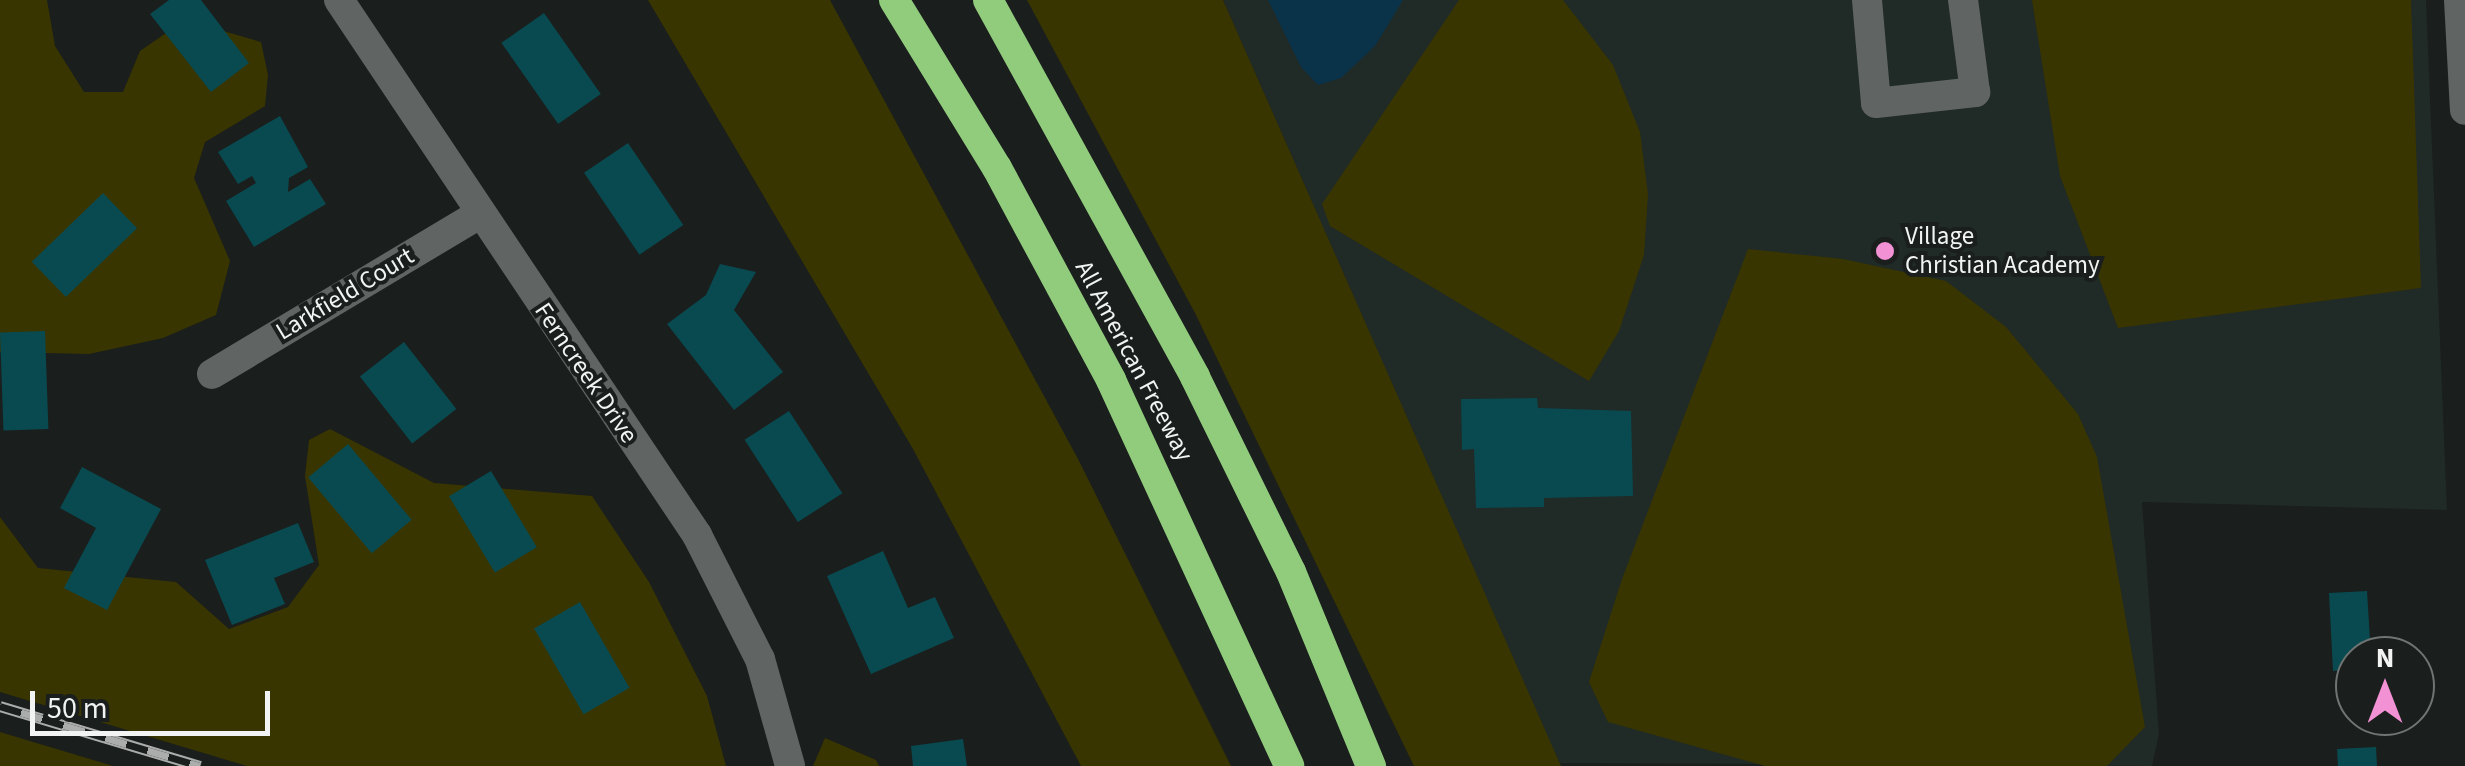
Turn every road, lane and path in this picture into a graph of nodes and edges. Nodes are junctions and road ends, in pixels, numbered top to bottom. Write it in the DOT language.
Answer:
graph roads {
  1 [pos="340,0"];
  2 [pos="894,0"];
  3 [pos="988,0"];
  4 [pos="1867,0"];
  5 [pos="1963,0"];
  6 [pos="2459,0"];
  7 [pos="2465,110"];
  8 [pos="479,214"];
  9 [pos="212,374"];
  10 [pos="790,766"];
  11 [pos="1288,766"];
  12 [pos="1371,766"];
  1 -- 8 [label="street, Ferncreek Drive"];
  2 -- 11 [label="highway, All American Freeway"];
  3 -- 12 [label="highway, All American Freeway"];
  4 -- 5 [label="street"];
  6 -- 7 [label="street"];
  8 -- 9 [label="street, Larkfield Court"];
  8 -- 10 [label="street, Ferncreek Drive"];
}
